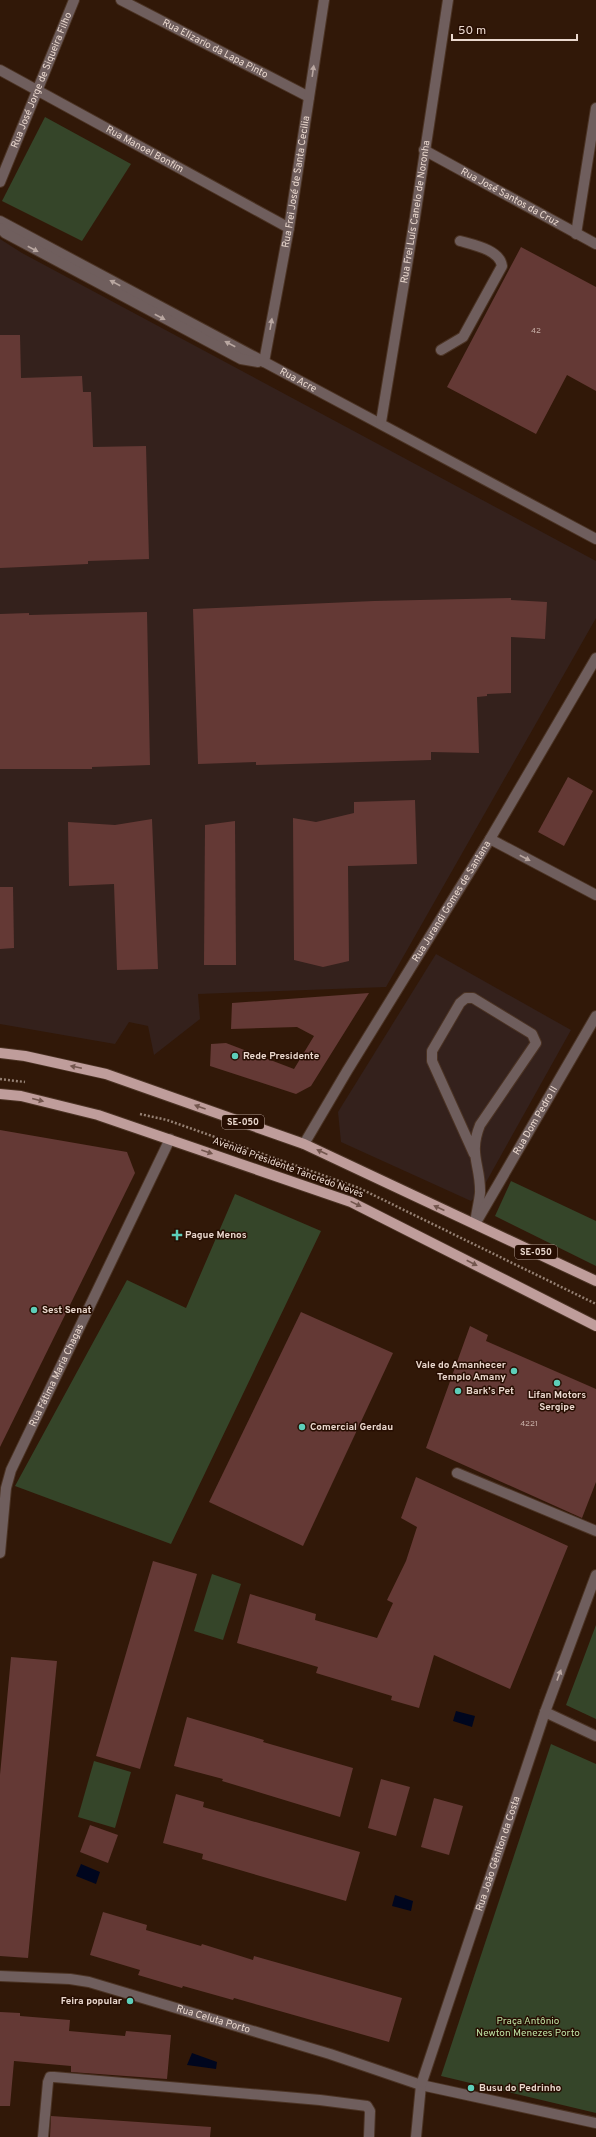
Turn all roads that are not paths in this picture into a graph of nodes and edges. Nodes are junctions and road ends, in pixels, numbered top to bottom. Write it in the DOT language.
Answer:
graph roads {
  1 [pos="74,0"];
  2 [pos="121,0"];
  3 [pos="324,0"];
  4 [pos="448,0"];
  5 [pos="0,70"];
  6 [pos="38,90"];
  7 [pos="309,97"];
  8 [pos="596,108"];
  9 [pos="424,150"];
  10 [pos="0,182"];
  11 [pos="0,221"];
  12 [pos="0,228"];
  13 [pos="289,228"];
  14 [pos="576,234"];
  15 [pos="460,241"];
  16 [pos="596,244"];
  17 [pos="441,350"];
  18 [pos="264,362"];
  19 [pos="381,422"];
  20 [pos="596,538"];
  21 [pos="596,658"];
  22 [pos="490,840"];
  23 [pos="596,895"];
  24 [pos="596,1016"];
  25 [pos="0,1053"];
  26 [pos="0,1094"];
  27 [pos="170,1139"];
  28 [pos="304,1144"];
  29 [pos="474,1154"];
  30 [pos="474,1224"];
  31 [pos="596,1281"];
  32 [pos="596,1326"];
  33 [pos="457,1473"];
  34 [pos="596,1531"];
  35 [pos="0,1553"];
  36 [pos="596,1575"];
  37 [pos="545,1712"];
  38 [pos="596,1736"];
  39 [pos="0,1976"];
  40 [pos="421,2085"];
  41 [pos="596,2123"];
  42 [pos="43,2137"];
  43 [pos="369,2137"];
  44 [pos="416,2137"];
  1 -- 6 [label="street, Rua José Jorge de Siqueira Filho"];
  2 -- 7 [label="street, Rua Elizario da Lapa Pinto"];
  7 -- 3 [label="street, Rua Frei José de Santa Cecilia, one-way"];
  4 -- 9 [label="street, Rua Frei Luís Canelo de Noronha"];
  5 -- 6 [label="street, Rua Manoel Bonfim"];
  6 -- 10 [label="street, Rua José Jorge de Siqueira Filho"];
  6 -- 13 [label="street, Rua Manoel Bonfim"];
  7 -- 13 [label="street, Rua Frei José de Santa Cecilia"];
  8 -- 14 [label="street"];
  9 -- 14 [label="street, Rua José Santos da Cruz"];
  9 -- 19 [label="street, Rua Frei Luís Canelo de Noronha"];
  18 -- 11 [label="street, Rua Acre, one-way"];
  12 -- 18 [label="street, one-way"];
  18 -- 13 [label="street, Rua Frei José de Santa Cecilia, one-way"];
  14 -- 16 [label="street, Rua José Santos da Cruz"];
  15 -- 17 [label="street"];
  18 -- 19 [label="street, Rua Acre"];
  19 -- 20 [label="street, Rua Acre"];
  21 -- 22 [label="street, Rua Jurandi Gomes de Santana"];
  22 -- 23 [label="street, one-way"];
  22 -- 28 [label="street, Rua Jurandi Gomes de Santana"];
  24 -- 30 [label="street, Rua Dom Pedro II"];
  28 -- 25 [label="main road, SE-050, one-way"];
  26 -- 27 [label="main road, Avenida Presidente Tancredo Neves, one-way"];
  27 -- 32 [label="main road, Avenida Presidente Tancredo Neves, one-way"];
  27 -- 35 [label="street, Rua Fátima Maria Chagas"];
  30 -- 28 [label="main road, SE-050, one-way"];
  29 -- 29 [label="street"];
  29 -- 30 [label="street"];
  30 -- 31 [label="main road, SE-050"];
  33 -- 34 [label="street"];
  37 -- 36 [label="street, Rua João Gêniton da Costa, one-way"];
  37 -- 38 [label="street"];
  37 -- 40 [label="street, Rua João Gêniton da Costa"];
  39 -- 40 [label="street, Rua Celuta Porto"];
  40 -- 41 [label="street, Rua Celuta Porto"];
  40 -- 44 [label="street, Rua João Gêniton da Costa"];
  42 -- 43 [label="street"];
}
